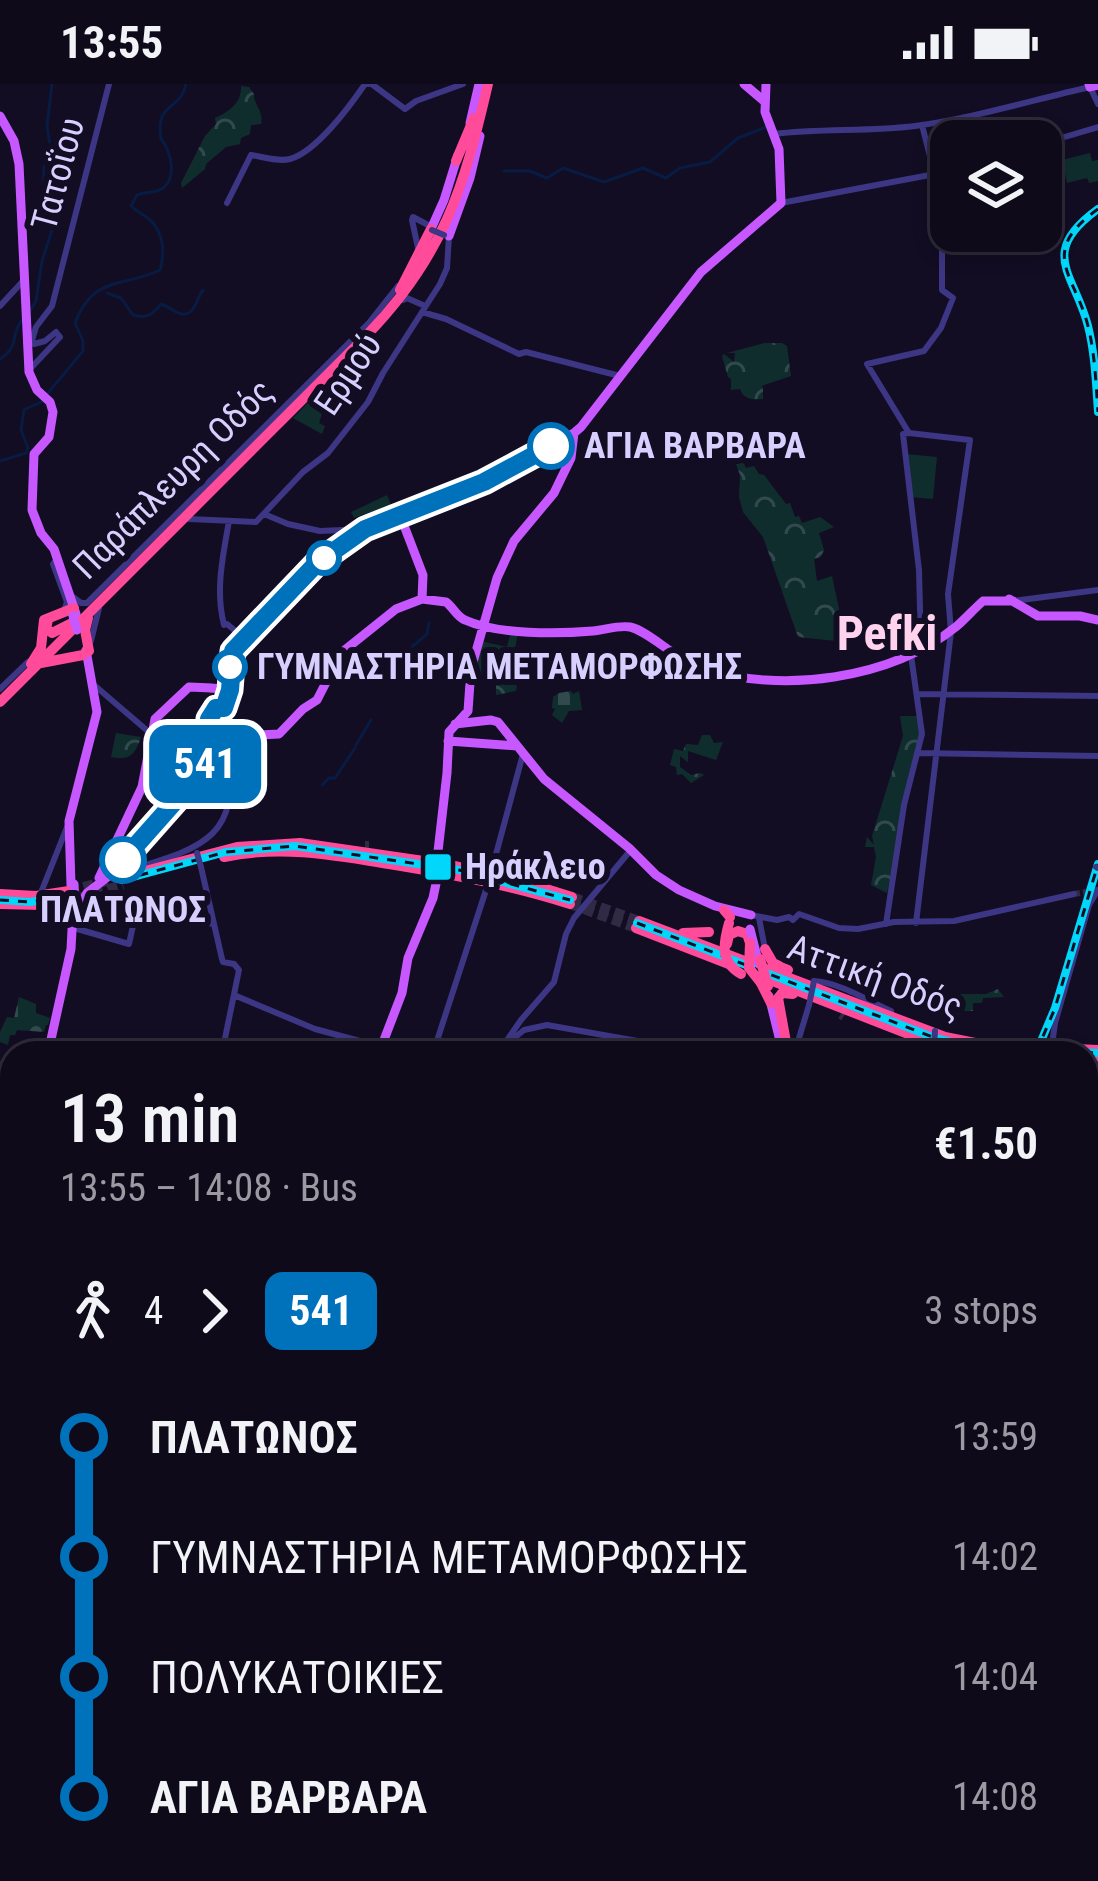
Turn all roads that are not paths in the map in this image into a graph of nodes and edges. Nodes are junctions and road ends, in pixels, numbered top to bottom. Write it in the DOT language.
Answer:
graph roads {
  1 [pos="110,84"];
  2 [pos="370,84"];
  3 [pos="464,84"];
  4 [pos="486,84"];
  5 [pos="744,84"];
  6 [pos="766,84"];
  7 [pos="1092,85"];
  8 [pos="762,100"];
  9 [pos="1098,104"];
  10 [pos="477,110"];
  11 [pos="922,125"];
  12 [pos="1098,127"];
  13 [pos="2,129"];
  14 [pos="774,134"];
  15 [pos="1062,138"];
  16 [pos="15,152"];
  17 [pos="930,156"];
  18 [pos="456,161"];
  19 [pos="468,168"];
  20 [pos="930,177"];
  21 [pos="779,202"];
  22 [pos="228,203"];
  23 [pos="431,226"];
  24 [pos="447,235"];
  25 [pos="942,252"];
  26 [pos="23,281"];
  27 [pos="402,292"];
  28 [pos="0,305"];
  29 [pos="424,309"];
  30 [pos="30,366"];
  31 [pos="620,376"];
  32 [pos="574,433"];
  33 [pos="906,434"];
  34 [pos="264,514"];
  35 [pos="400,515"];
  36 [pos="189,519"];
  37 [pos="230,521"];
  38 [pos="365,529"];
  39 [pos="56,560"];
  40 [pos="1098,590"];
  41 [pos="422,599"];
  42 [pos="1010,600"];
  43 [pos="1098,620"];
  44 [pos="483,626"];
  45 [pos="77,629"];
  46 [pos="951,629"];
  47 [pos="244,638"];
  48 [pos="915,650"];
  49 [pos="31,667"];
  50 [pos="95,687"];
  51 [pos="229,690"];
  52 [pos="944,692"];
  53 [pos="918,694"];
  54 [pos="0,695"];
  55 [pos="1098,696"];
  56 [pos="223,708"];
  57 [pos="455,724"];
  58 [pos="152,736"];
  59 [pos="224,739"];
  60 [pos="448,741"];
  61 [pos="206,744"];
  62 [pos="520,750"];
  63 [pos="918,753"];
  64 [pos="937,753"];
  65 [pos="1098,755"];
  66 [pos="70,821"];
  67 [pos="65,842"];
  68 [pos="252,844"];
  69 [pos="631,848"];
  70 [pos="198,850"];
  71 [pos="312,852"];
  72 [pos="436,857"];
  73 [pos="437,874"];
  74 [pos="113,879"];
  75 [pos="527,883"];
  76 [pos="1097,891"];
  77 [pos="0,892"];
  78 [pos="73,894"];
  79 [pos="1075,894"];
  80 [pos="547,897"];
  81 [pos="574,904"];
  82 [pos="0,905"];
  83 [pos="51,905"];
  84 [pos="730,914"];
  85 [pos="751,914"];
  86 [pos="638,923"];
  87 [pos="916,923"];
  88 [pos="214,924"];
  89 [pos="886,924"];
  90 [pos="74,927"];
  91 [pos="668,940"];
  92 [pos="762,955"];
  93 [pos="782,975"];
  94 [pos="768,991"];
  95 [pos="234,995"];
  96 [pos="806,1001"];
  97 [pos="886,1015"];
  98 [pos="50,1041"];
  99 [pos="224,1041"];
  100 [pos="353,1041"];
  101 [pos="384,1041"];
  102 [pos="438,1041"];
  103 [pos="509,1041"];
  104 [pos="512,1041"];
  105 [pos="622,1041"];
  106 [pos="784,1041"];
  107 [pos="785,1041"];
  108 [pos="790,1041"];
  109 [pos="933,1041"];
  110 [pos="933,1041"];
  111 [pos="935,1041"];
  112 [pos="963,1041"];
  113 [pos="1052,1041"];
  1 -- 30 [label="street, Τατοΐου"];
  2 -- 3 [label="street"];
  2 -- 22 [label="street"];
  4 -- 10 [label="highway"];
  4 -- 18 [label="main road"];
  4 -- 19 [label="highway"];
  4 -- 24 [label="main road"];
  5 -- 8 [label="main road"];
  6 -- 8 [label="main road"];
  7 -- 9 [label="street"];
  7 -- 11 [label="street"];
  8 -- 14 [label="main road"];
  10 -- 18 [label="highway"];
  10 -- 27 [label="highway"];
  11 -- 14 [label="street"];
  11 -- 17 [label="street"];
  12 -- 15 [label="street"];
  13 -- 16 [label="main road"];
  13 -- 16 [label="main road"];
  14 -- 21 [label="main road"];
  16 -- 26 [label="main road"];
  18 -- 23 [label="main road"];
  19 -- 24 [label="highway"];
  19 -- 27 [label="highway"];
  20 -- 21 [label="street"];
  21 -- 31 [label="main road"];
  23 -- 24 [label="street, bridge"];
  23 -- 27 [label="highway"];
  23 -- 39 [label="street, Παράπλευρη Οδός"];
  24 -- 27 [label="highway"];
  24 -- 29 [label="street, Ερμού"];
  25 -- 33 [label="street"];
  26 -- 28 [label="street"];
  26 -- 30 [label="main road"];
  27 -- 45 [label="highway"];
  27 -- 45 [label="highway"];
  29 -- 31 [label="street"];
  29 -- 34 [label="street, Ερμού"];
  29 -- 36 [label="street, Παράπλευρη Οδός"];
  30 -- 39 [label="main road"];
  31 -- 32 [label="main road"];
  32 -- 35 [label="main road"];
  32 -- 44 [label="main road"];
  33 -- 46 [label="street"];
  33 -- 48 [label="street"];
  34 -- 37 [label="street, Ερμού"];
  34 -- 38 [label="street"];
  35 -- 38 [label="main road"];
  35 -- 41 [label="main road"];
  36 -- 37 [label="street"];
  36 -- 45 [label="street, Παράπλευρη Οδός"];
  37 -- 47 [label="street"];
  38 -- 47 [label="main road"];
  39 -- 45 [label="main road"];
  39 -- 54 [label="street, Παράπλευρη Οδός"];
  40 -- 42 [label="street"];
  41 -- 44 [label="main road"];
  41 -- 59 [label="main road"];
  42 -- 43 [label="main road"];
  42 -- 46 [label="main road"];
  44 -- 48 [label="main road"];
  44 -- 57 [label="main road"];
  45 -- 49 [label="highway"];
  45 -- 49 [label="highway"];
  45 -- 49 [label="highway"];
  45 -- 50 [label="main road"];
  46 -- 48 [label="main road"];
  46 -- 52 [label="street"];
  47 -- 51 [label="main road"];
  48 -- 53 [label="street"];
  49 -- 54 [label="highway"];
  50 -- 58 [label="street"];
  50 -- 66 [label="main road"];
  51 -- 56 [label="street"];
  51 -- 58 [label="main road"];
  52 -- 53 [label="street"];
  52 -- 55 [label="street"];
  52 -- 64 [label="street"];
  53 -- 63 [label="street"];
  56 -- 59 [label="street"];
  56 -- 61 [label="street"];
  57 -- 60 [label="main road"];
  57 -- 62 [label="main road"];
  58 -- 74 [label="main road"];
  59 -- 61 [label="main road"];
  59 -- 70 [label="street"];
  60 -- 62 [label="main road"];
  60 -- 72 [label="main road"];
  61 -- 74 [label="main road"];
  62 -- 69 [label="main road"];
  62 -- 102 [label="street, bridge"];
  63 -- 64 [label="street"];
  63 -- 89 [label="street"];
  64 -- 65 [label="street"];
  64 -- 87 [label="street"];
  66 -- 67 [label="main road"];
  66 -- 78 [label="main road"];
  67 -- 78 [label="main road"];
  67 -- 83 [label="street, bridge"];
  68 -- 72 [label="highway"];
  68 -- 74 [label="highway"];
  68 -- 75 [label="highway"];
  69 -- 81 [label="street"];
  69 -- 84 [label="main road"];
  70 -- 74 [label="street"];
  70 -- 88 [label="street, bridge"];
  71 -- 73 [label="highway"];
  71 -- 74 [label="highway"];
  71 -- 80 [label="highway"];
  72 -- 73 [label="main road, bridge"];
  72 -- 75 [label="highway"];
  73 -- 80 [label="highway"];
  73 -- 101 [label="main road"];
  74 -- 78 [label="main road"];
  74 -- 78 [label="main road"];
  75 -- 81 [label="highway"];
  76 -- 113 [label="street"];
  77 -- 78 [label="highway"];
  78 -- 83 [label="highway"];
  78 -- 90 [label="main road"];
  79 -- 87 [label="street"];
  80 -- 81 [label="highway"];
  81 -- 103 [label="street"];
  82 -- 83 [label="highway"];
  83 -- 90 [label="street"];
  84 -- 85 [label="main road"];
  84 -- 96 [label="highway, bridge"];
  85 -- 89 [label="street"];
  85 -- 92 [label="main road"];
  85 -- 94 [label="main road, bridge"];
  86 -- 91 [label="highway, Αττική Οδός"];
  86 -- 92 [label="highway"];
  86 -- 93 [label="highway, Αττική Οδός"];
  87 -- 89 [label="street"];
  88 -- 90 [label="street"];
  88 -- 95 [label="street"];
  90 -- 98 [label="main road"];
  91 -- 94 [label="highway"];
  91 -- 109 [label="highway, Αττική Οδός"];
  92 -- 94 [label="highway, bridge"];
  92 -- 97 [label="highway"];
  93 -- 94 [label="highway, bridge"];
  93 -- 97 [label="highway, Αττική Οδός"];
  94 -- 106 [label="main road"];
  95 -- 99 [label="street"];
  95 -- 100 [label="street"];
  96 -- 107 [label="highway"];
  96 -- 108 [label="street"];
  96 -- 110 [label="highway"];
  96 -- 111 [label="street, bridge"];
  97 -- 112 [label="highway, Αττική Οδός"];
  104 -- 105 [label="street"];
}
